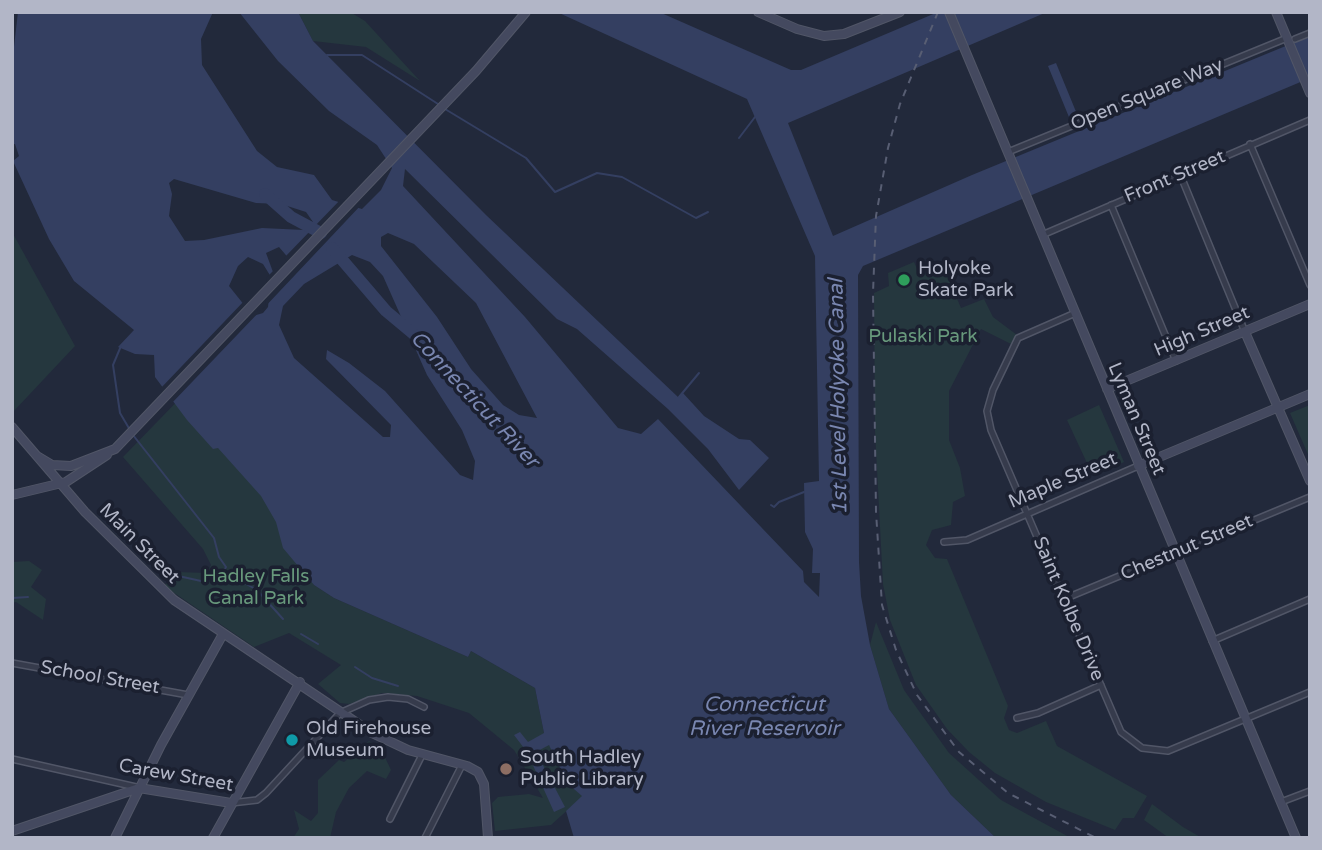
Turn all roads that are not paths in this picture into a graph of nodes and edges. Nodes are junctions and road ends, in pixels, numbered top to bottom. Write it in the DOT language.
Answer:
graph roads {
  1 [pos="526,12"];
  2 [pos="758,12"];
  3 [pos="784,12"];
  4 [pos="900,12"];
  5 [pos="949,12"];
  6 [pos="1276,12"];
  7 [pos="780,22"];
  8 [pos="1310,33"];
  9 [pos="1290,39"];
  10 [pos="1310,93"];
  11 [pos="1310,120"];
  12 [pos="1251,145"];
  13 [pos="1009,155"];
  14 [pos="1180,174"];
  15 [pos="1111,205"];
  16 [pos="1042,235"];
  17 [pos="1310,285"];
  18 [pos="1310,304"];
  19 [pos="1073,314"];
  20 [pos="1245,332"];
  21 [pos="1176,361"];
  22 [pos="1107,389"];
  23 [pos="1310,394"];
  24 [pos="1279,407"];
  25 [pos="12,427"];
  26 [pos="115,449"];
  27 [pos="37,456"];
  28 [pos="1138,466"];
  29 [pos="1310,481"];
  30 [pos="60,484"];
  31 [pos="12,495"];
  32 [pos="1310,497"];
  33 [pos="1028,513"];
  34 [pos="944,542"];
  35 [pos="1175,552"];
  36 [pos="1310,598"];
  37 [pos="1065,599"];
  38 [pos="223,634"];
  39 [pos="1212,641"];
  40 [pos="12,663"];
  41 [pos="300,682"];
  42 [pos="1101,685"];
  43 [pos="1310,692"];
  44 [pos="188,695"];
  45 [pos="424,707"];
  46 [pos="340,713"];
  47 [pos="1017,718"];
  48 [pos="1245,718"];
  49 [pos="422,755"];
  50 [pos="12,759"];
  51 [pos="462,765"];
  52 [pos="139,788"];
  53 [pos="1310,791"];
  54 [pos="1282,802"];
  55 [pos="231,803"];
  56 [pos="390,819"];
  57 [pos="12,831"];
  58 [pos="115,838"];
  59 [pos="213,838"];
  60 [pos="425,838"];
  61 [pos="488,838"];
  62 [pos="1296,838"];
  1 -- 26 [label="main road"];
  2 -- 7 [label="main road"];
  3 -- 7 [label="street"];
  4 -- 7 [label="main road"];
  5 -- 13 [label="main road, Lyman Street"];
  6 -- 9 [label="main road"];
  8 -- 9 [label="street, Open Square Way"];
  9 -- 10 [label="main road"];
  9 -- 13 [label="street, Open Square Way"];
  11 -- 12 [label="street, Front Street"];
  12 -- 14 [label="street, Front Street"];
  12 -- 17 [label="street"];
  13 -- 16 [label="main road, Lyman Street"];
  14 -- 15 [label="street, Front Street"];
  14 -- 20 [label="street"];
  15 -- 16 [label="street, Front Street"];
  15 -- 21 [label="street"];
  16 -- 19 [label="main road, Lyman Street"];
  18 -- 20 [label="main road, High Street"];
  19 -- 22 [label="main road, Lyman Street"];
  19 -- 33 [label="street, Saint Kolbe Drive"];
  20 -- 21 [label="main road, High Street"];
  20 -- 24 [label="main road"];
  21 -- 22 [label="main road, High Street"];
  22 -- 28 [label="main road, Lyman Street"];
  23 -- 24 [label="main road, Maple Street"];
  24 -- 28 [label="main road, Maple Street"];
  24 -- 29 [label="main road"];
  25 -- 27 [label="main road, Main Street"];
  26 -- 27 [label="main road"];
  26 -- 30 [label="main road"];
  27 -- 30 [label="main road, Main Street"];
  28 -- 33 [label="street, Maple Street"];
  28 -- 35 [label="main road, Lyman Street"];
  30 -- 31 [label="main road"];
  30 -- 38 [label="main road, Main Street"];
  32 -- 35 [label="street, Chestnut Street"];
  33 -- 34 [label="street, Maple Street"];
  33 -- 37 [label="street, Saint Kolbe Drive"];
  35 -- 37 [label="street, Chestnut Street"];
  35 -- 39 [label="main road, Lyman Street"];
  36 -- 39 [label="street"];
  37 -- 42 [label="street, Saint Kolbe Drive"];
  38 -- 41 [label="main road, Main Street"];
  38 -- 44 [label="main road"];
  39 -- 48 [label="main road, Lyman Street"];
  40 -- 44 [label="street, School Street"];
  41 -- 46 [label="main road, Main Street"];
  41 -- 55 [label="main road"];
  42 -- 47 [label="street"];
  42 -- 48 [label="street, Saint Kolbe Drive"];
  43 -- 48 [label="street, Saint Kolbe Drive"];
  44 -- 52 [label="main road"];
  45 -- 46 [label="street"];
  46 -- 49 [label="main road, Main Street"];
  46 -- 55 [label="street, Carew Street"];
  48 -- 54 [label="main road, Lyman Street"];
  49 -- 51 [label="main road, Main Street"];
  49 -- 56 [label="street"];
  50 -- 52 [label="street, Carew Street"];
  51 -- 60 [label="street"];
  51 -- 61 [label="main road"];
  52 -- 55 [label="main road, Carew Street"];
  52 -- 57 [label="main road"];
  52 -- 58 [label="main road"];
  53 -- 54 [label="street"];
  54 -- 62 [label="main road, Lyman Street"];
  55 -- 59 [label="main road"];
}
